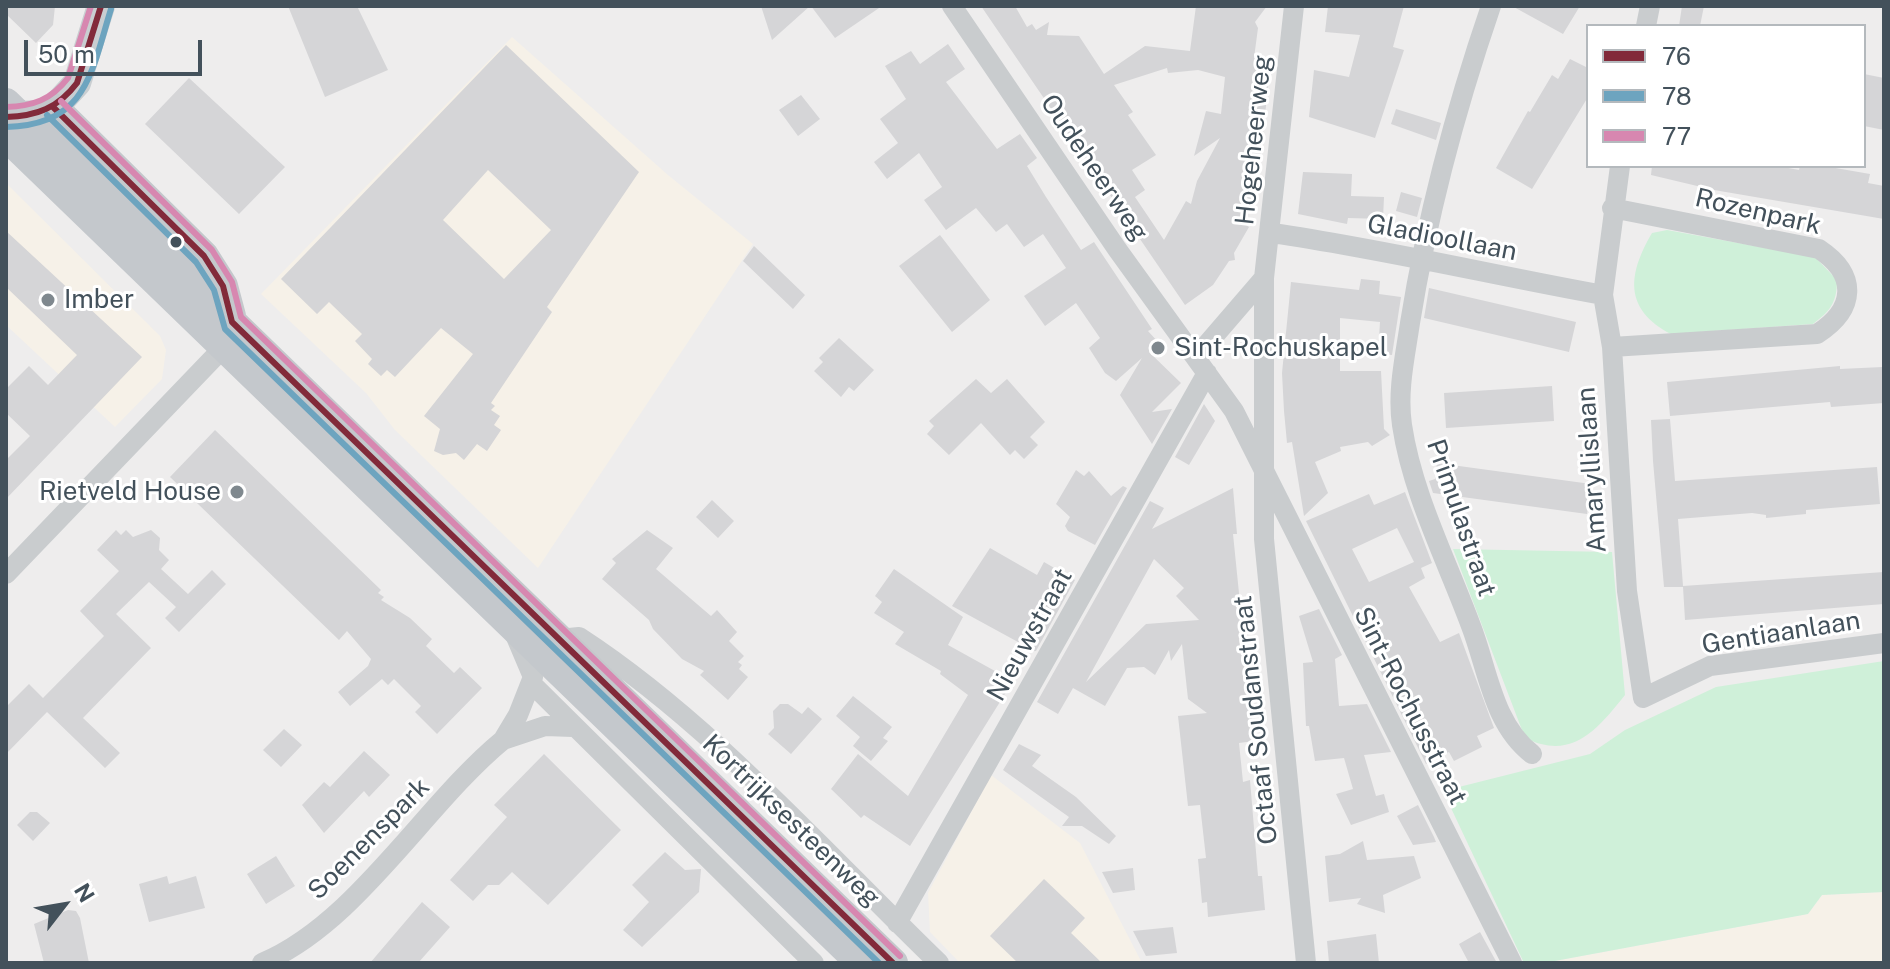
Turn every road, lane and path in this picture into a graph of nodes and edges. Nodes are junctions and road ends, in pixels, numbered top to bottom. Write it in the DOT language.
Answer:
graph roads {
  1 [pos="101,6"];
  2 [pos="952,6"];
  3 [pos="1294,6"];
  4 [pos="1491,6"];
  5 [pos="54,108"];
  6 [pos="10,118"];
  7 [pos="1620,168"];
  8 [pos="1612,208"];
  9 [pos="1272,233"];
  10 [pos="1420,257"];
  11 [pos="1264,278"];
  12 [pos="1603,295"];
  13 [pos="228,335"];
  14 [pos="1612,347"];
  15 [pos="1202,365"];
  16 [pos="1264,471"];
  17 [pos="6,574"];
  18 [pos="507,622"];
  19 [pos="569,638"];
  20 [pos="1884,643"];
  21 [pos="531,683"];
  22 [pos="1643,698"];
  23 [pos="573,727"];
  24 [pos="503,740"];
  25 [pos="1532,754"];
  26 [pos="897,923"];
  27 [pos="262,963"];
  28 [pos="814,963"];
  29 [pos="861,963"];
  30 [pos="893,963"];
  31 [pos="939,963"];
  32 [pos="1306,963"];
  33 [pos="1512,963"];
  1 -- 5 [label="street"];
  2 -- 15 [label="street, Oudeheerweg"];
  3 -- 9 [label="street, Hogeheerweg"];
  4 -- 10 [label="street, Primulastraat"];
  5 -- 6 [label="main road, Kortrijksesteenweg"];
  5 -- 13 [label="main road"];
  6 -- 13 [label="main road, Kortrijksesteenweg"];
  7 -- 8 [label="street, Amaryllislaan"];
  8 -- 12 [label="street, Amaryllislaan"];
  8 -- 14 [label="street, Rozenpark"];
  9 -- 10 [label="street, Gladioollaan"];
  9 -- 11 [label="street, Hogeheerweg"];
  10 -- 12 [label="street, Gladioollaan"];
  10 -- 25 [label="street, Primulastraat"];
  11 -- 15 [label="street, Nieuwstraat"];
  11 -- 16 [label="street, Hogeheerweg"];
  12 -- 14 [label="street, Amaryllislaan"];
  13 -- 17 [label="street"];
  13 -- 18 [label="main road, Kortrijksesteenweg"];
  13 -- 19 [label="main road, Kortrijksesteenweg"];
  14 -- 22 [label="street, Amaryllislaan"];
  15 -- 16 [label="street, Oudeheerweg"];
  15 -- 26 [label="street, Nieuwstraat"];
  16 -- 32 [label="street, Octaaf Soudanstraat"];
  16 -- 33 [label="street, Sint-Rochusstraat"];
  18 -- 21 [label="street"];
  18 -- 29 [label="main road, Kortrijksesteenweg"];
  19 -- 26 [label="street, Kortrijksesteenweg"];
  19 -- 30 [label="main road, Kortrijksesteenweg"];
  20 -- 22 [label="street, Gentiaanlaan"];
  21 -- 23 [label="street"];
  21 -- 24 [label="street, Soenenspark"];
  23 -- 24 [label="street, Soenenspark"];
  23 -- 28 [label="street"];
  24 -- 27 [label="street, Soenenspark"];
  26 -- 31 [label="street, Kortrijksesteenweg"];
}
